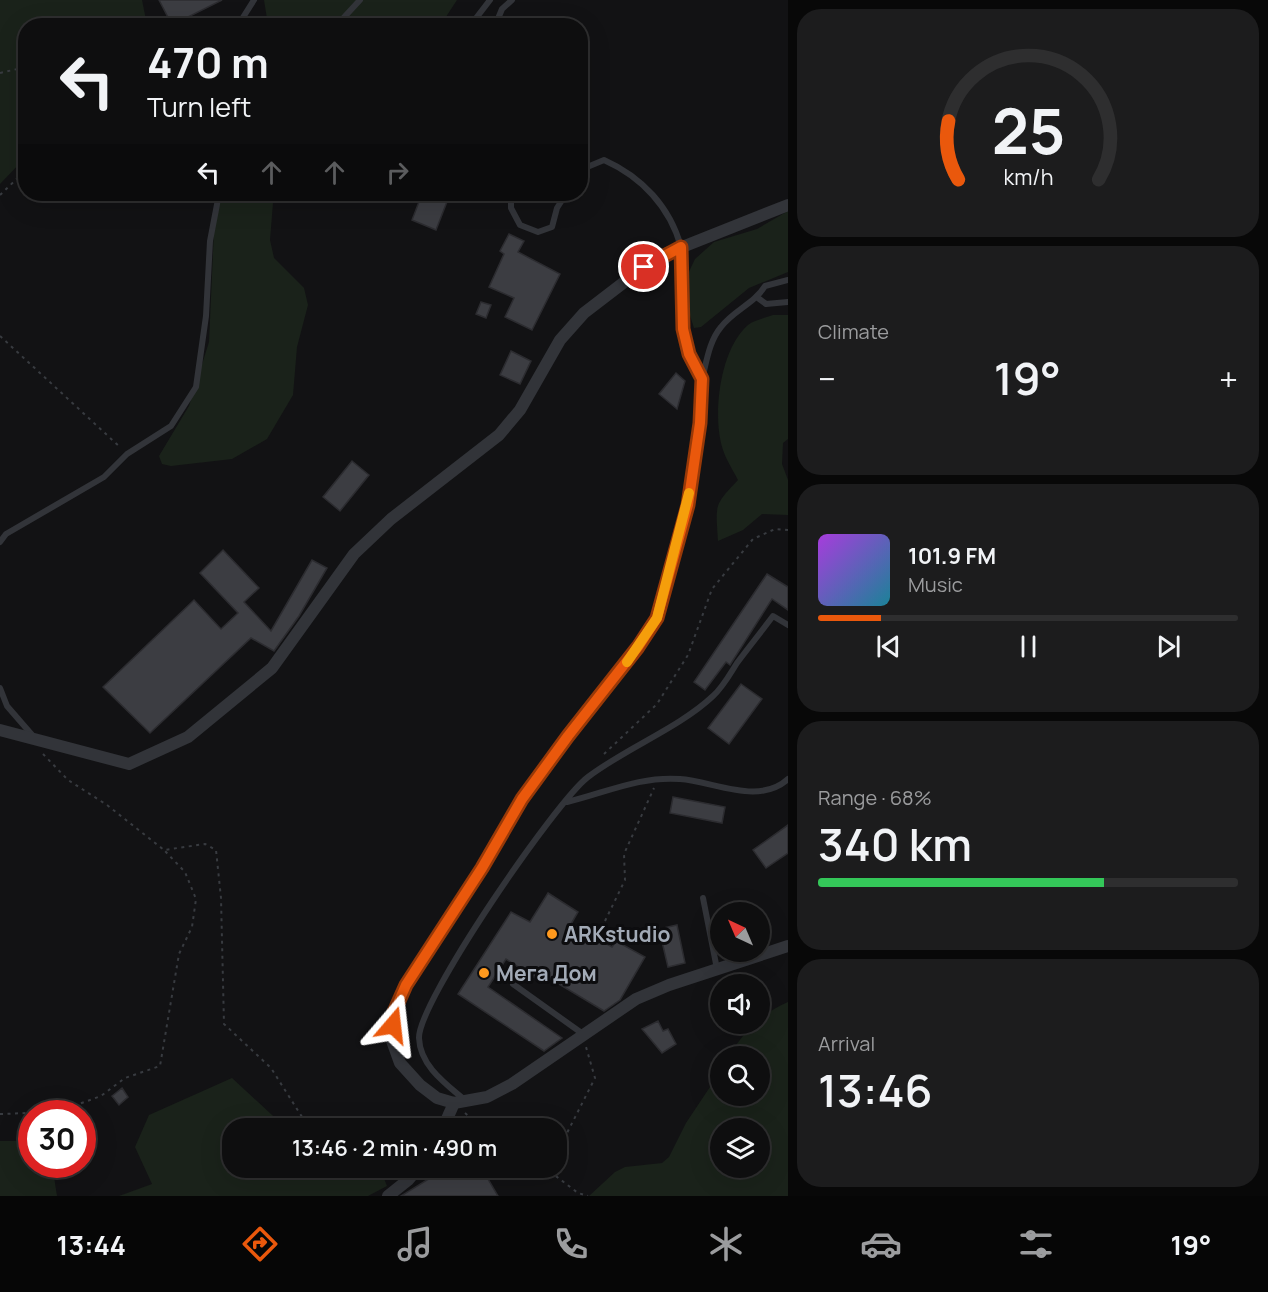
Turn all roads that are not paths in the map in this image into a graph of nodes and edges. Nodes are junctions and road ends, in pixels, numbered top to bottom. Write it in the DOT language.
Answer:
graph roads {
  1 [pos="254,0"];
  2 [pos="360,0"];
  3 [pos="490,0"];
  4 [pos="511,0"];
  5 [pos="243,18"];
  6 [pos="343,18"];
  7 [pos="476,18"];
  8 [pos="498,18"];
  9 [pos="588,167"];
  10 [pos="218,201"];
  11 [pos="512,201"];
  12 [pos="562,201"];
  13 [pos="788,205"];
  14 [pos="681,247"];
  15 [pos="788,280"];
  16 [pos="758,298"];
  17 [pos="788,302"];
  18 [pos="702,379"];
  19 [pos="0,542"];
  20 [pos="788,625"];
  21 [pos="0,688"];
  22 [pos="0,730"];
  23 [pos="36,740"];
  24 [pos="788,779"];
  25 [pos="780,787"];
  26 [pos="788,790"];
  27 [pos="566,802"];
  28 [pos="703,898"];
  29 [pos="788,946"];
  30 [pos="717,969"];
  31 [pos="513,984"];
  32 [pos="583,1034"];
  33 [pos="460,1102"];
  34 [pos="450,1118"];
  35 [pos="410,1178"];
  36 [pos="388,1196"];
  1 -- 5 [label="lane"];
  2 -- 6 [label="lane"];
  3 -- 7 [label="lane"];
  4 -- 8 [label="lane"];
  9 -- 14 [label="lane"];
  10 -- 19 [label="lane"];
  11 -- 12 [label="lane"];
  13 -- 14 [label="street"];
  14 -- 18 [label="street"];
  14 -- 23 [label="street"];
  15 -- 16 [label="lane"];
  16 -- 17 [label="lane"];
  16 -- 18 [label="lane"];
  18 -- 33 [label="street"];
  20 -- 27 [label="lane"];
  21 -- 23 [label="lane"];
  22 -- 23 [label="street"];
  24 -- 25 [label="lane"];
  25 -- 26 [label="lane"];
  25 -- 27 [label="lane"];
  27 -- 33 [label="lane"];
  28 -- 30 [label="lane"];
  29 -- 30 [label="street"];
  30 -- 32 [label="street"];
  31 -- 32 [label="lane"];
  32 -- 33 [label="street"];
  33 -- 34 [label="street"];
  35 -- 36 [label="street"];
}
